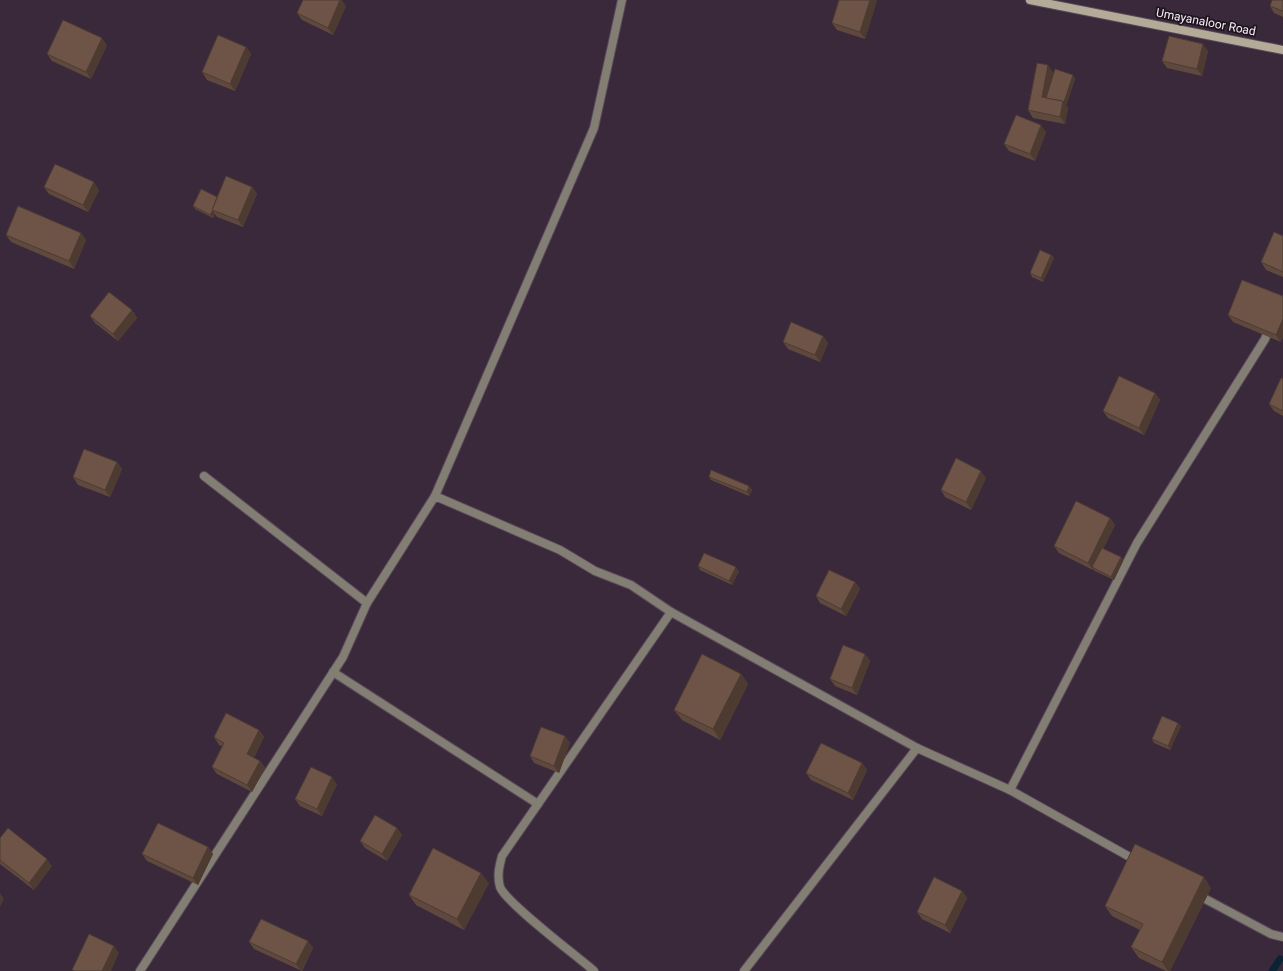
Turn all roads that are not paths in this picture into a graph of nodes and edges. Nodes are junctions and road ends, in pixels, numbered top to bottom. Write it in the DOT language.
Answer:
graph roads {
  1 [pos="622,0"];
  2 [pos="1030,0"];
  3 [pos="1283,50"];
  4 [pos="1274,317"];
  5 [pos="204,476"];
  6 [pos="435,496"];
  7 [pos="367,604"];
  8 [pos="672,612"];
  9 [pos="333,672"];
  10 [pos="916,748"];
  11 [pos="1010,790"];
  12 [pos="538,804"];
  13 [pos="1148,867"];
  14 [pos="1189,890"];
  15 [pos="1283,937"];
  16 [pos="140,971"];
  17 [pos="594,971"];
  18 [pos="744,971"];
  1 -- 6 [label="street"];
  2 -- 3 [label="main road, Umayanaloor Road"];
  4 -- 11 [label="street"];
  5 -- 7 [label="street"];
  6 -- 7 [label="street"];
  6 -- 8 [label="street"];
  7 -- 9 [label="street"];
  8 -- 10 [label="street"];
  8 -- 12 [label="street"];
  9 -- 12 [label="street"];
  9 -- 16 [label="street"];
  10 -- 11 [label="street"];
  10 -- 18 [label="street"];
  11 -- 13 [label="street"];
  12 -- 17 [label="street"];
  14 -- 15 [label="street"];
}
